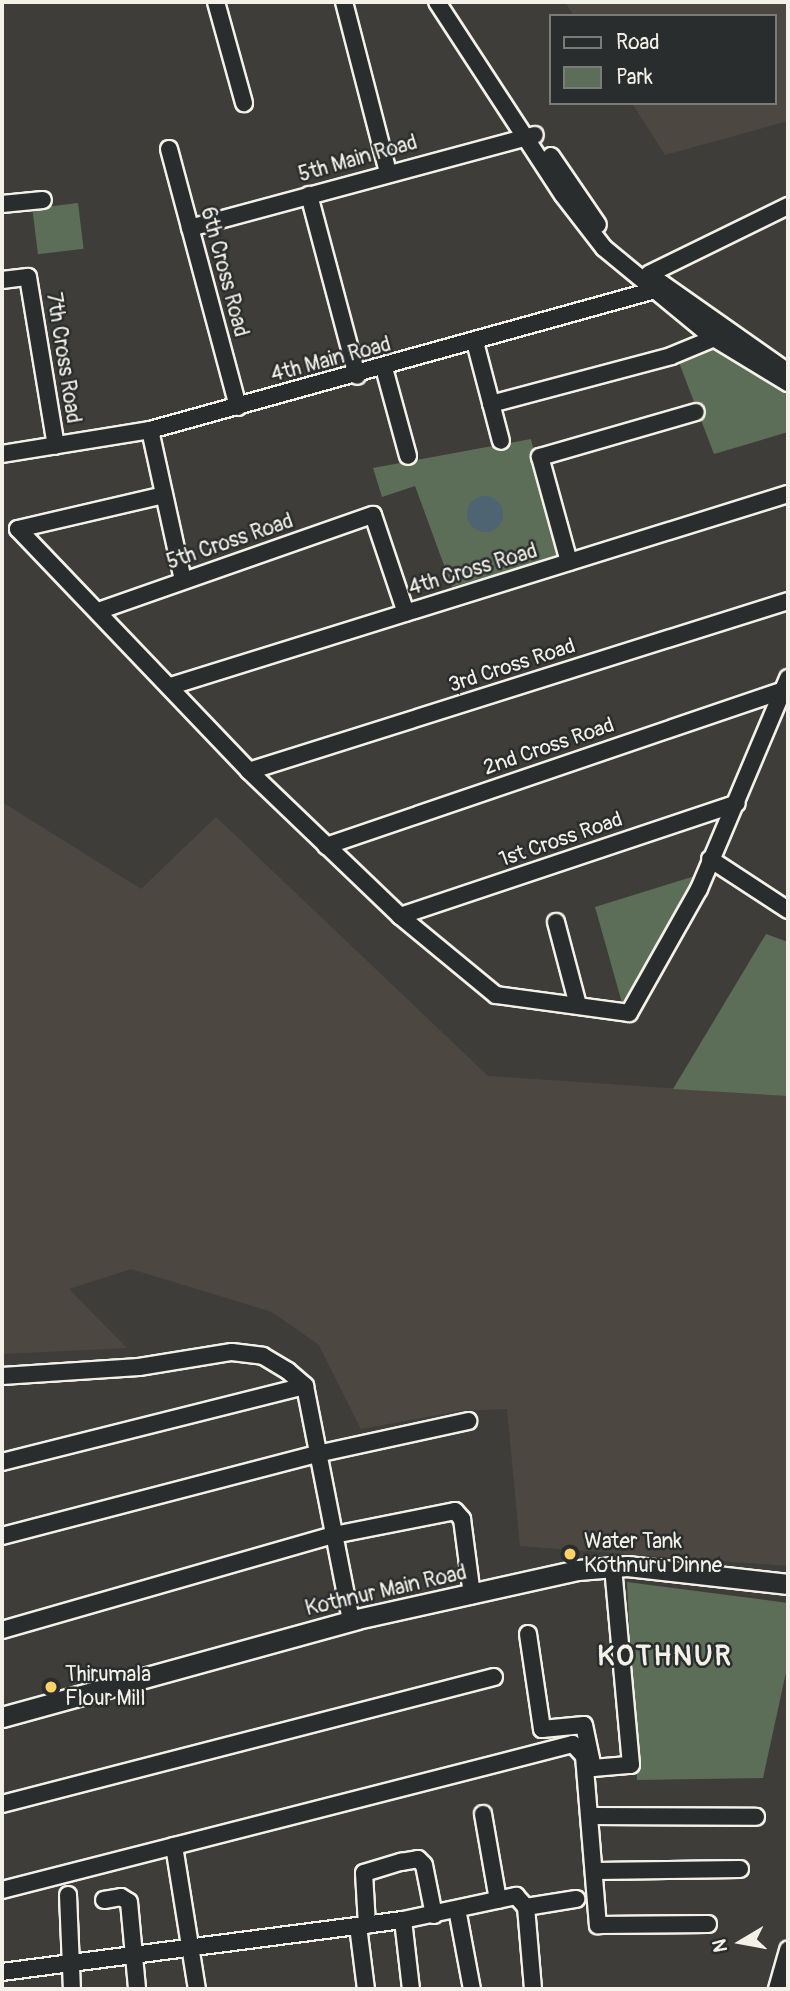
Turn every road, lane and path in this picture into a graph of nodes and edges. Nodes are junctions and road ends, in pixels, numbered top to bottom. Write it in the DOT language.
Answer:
graph roads {
  1 [pos="216,2"];
  2 [pos="344,2"];
  3 [pos="437,2"];
  4 [pos="450,2"];
  5 [pos="244,103"];
  6 [pos="531,136"];
  7 [pos="169,149"];
  8 [pos="388,172"];
  9 [pos="309,195"];
  10 [pos="43,200"];
  11 [pos="2,204"];
  12 [pos="788,206"];
  13 [pos="190,228"];
  14 [pos="649,274"];
  15 [pos="2,280"];
  16 [pos="659,289"];
  17 [pos="729,336"];
  18 [pos="712,337"];
  19 [pos="475,342"];
  20 [pos="384,368"];
  21 [pos="788,371"];
  22 [pos="357,376"];
  23 [pos="788,383"];
  24 [pos="491,404"];
  25 [pos="238,407"];
  26 [pos="696,412"];
  27 [pos="150,430"];
  28 [pos="501,441"];
  29 [pos="56,446"];
  30 [pos="2,454"];
  31 [pos="408,456"];
  32 [pos="788,494"];
  33 [pos="164,495"];
  34 [pos="569,562"];
  35 [pos="183,580"];
  36 [pos="788,601"];
  37 [pos="101,610"];
  38 [pos="406,613"];
  39 [pos="787,683"];
  40 [pos="170,686"];
  41 [pos="249,771"];
  42 [pos="737,803"];
  43 [pos="326,846"];
  44 [pos="710,859"];
  45 [pos="788,910"];
  46 [pos="400,916"];
  47 [pos="556,922"];
  48 [pos="578,1005"];
  49 [pos="2,1376"];
  50 [pos="305,1386"];
  51 [pos="468,1421"];
  52 [pos="317,1454"];
  53 [pos="2,1462"];
  54 [pos="334,1535"];
  55 [pos="2,1536"];
  56 [pos="613,1566"];
  57 [pos="788,1584"];
  58 [pos="472,1595"];
  59 [pos="351,1620"];
  60 [pos="2,1630"];
  61 [pos="528,1634"];
  62 [pos="494,1677"];
  63 [pos="2,1717"];
  64 [pos="2,1804"];
  65 [pos="482,1814"];
  66 [pos="591,1816"];
  67 [pos="756,1817"];
  68 [pos="174,1846"];
  69 [pos="740,1869"];
  70 [pos="596,1871"];
  71 [pos="2,1890"];
  72 [pos="68,1895"];
  73 [pos="576,1899"];
  74 [pos="104,1900"];
  75 [pos="498,1900"];
  76 [pos="526,1907"];
  77 [pos="457,1909"];
  78 [pos="434,1915"];
  79 [pos="404,1920"];
  80 [pos="708,1924"];
  81 [pos="363,1926"];
  82 [pos="191,1947"];
  83 [pos="788,1950"];
  84 [pos="134,1952"];
  85 [pos="71,1963"];
  86 [pos="2,1972"];
  87 [pos="780,1985"];
  88 [pos="72,1989"];
  89 [pos="136,1989"];
  90 [pos="197,1989"];
  91 [pos="366,1989"];
  92 [pos="411,1989"];
  93 [pos="472,1989"];
  94 [pos="533,1989"];
  1 -- 5 [label="street"];
  2 -- 8 [label="street"];
  3 -- 6 [label="street"];
  4 -- 6 [label="street"];
  6 -- 8 [label="street, 5th Main Road"];
  6 -- 14 [label="street"];
  6 -- 16 [label="street"];
  7 -- 13 [label="street, 6th Cross Road"];
  8 -- 9 [label="street, 5th Main Road"];
  9 -- 13 [label="street, 5th Main Road"];
  9 -- 22 [label="street"];
  10 -- 11 [label="street"];
  12 -- 14 [label="street"];
  13 -- 25 [label="street, 6th Cross Road"];
  14 -- 16 [label="street"];
  15 -- 29 [label="street, 7th Cross Road"];
  16 -- 17 [label="street"];
  16 -- 18 [label="street"];
  16 -- 19 [label="street, 4th Main Road"];
  17 -- 18 [label="street"];
  17 -- 21 [label="street"];
  18 -- 23 [label="street"];
  18 -- 24 [label="street"];
  19 -- 20 [label="street, 4th Main Road"];
  19 -- 24 [label="street"];
  20 -- 22 [label="street, 4th Main Road"];
  20 -- 31 [label="street"];
  22 -- 25 [label="street, 4th Main Road"];
  24 -- 28 [label="street"];
  25 -- 27 [label="street, 4th Main Road"];
  26 -- 34 [label="street"];
  27 -- 29 [label="street, 4th Main Road"];
  27 -- 33 [label="street"];
  29 -- 30 [label="street, 4th Main Road"];
  32 -- 34 [label="street, 4th Cross Road"];
  33 -- 35 [label="street"];
  33 -- 37 [label="street"];
  34 -- 38 [label="street, 4th Cross Road"];
  35 -- 37 [label="street, 5th Cross Road"];
  35 -- 38 [label="street, 5th Cross Road"];
  36 -- 41 [label="street, 3rd Cross Road"];
  37 -- 40 [label="street"];
  38 -- 40 [label="street, 4th Cross Road"];
  39 -- 42 [label="street"];
  39 -- 43 [label="street, 2nd Cross Road"];
  40 -- 41 [label="street"];
  41 -- 43 [label="street"];
  42 -- 44 [label="street"];
  42 -- 46 [label="street, 1st Cross Road"];
  43 -- 46 [label="street"];
  44 -- 45 [label="street"];
  44 -- 48 [label="street"];
  46 -- 48 [label="street"];
  47 -- 48 [label="street"];
  49 -- 50 [label="street"];
  50 -- 52 [label="street"];
  50 -- 53 [label="street"];
  51 -- 52 [label="street"];
  52 -- 54 [label="street"];
  52 -- 55 [label="street"];
  54 -- 58 [label="street"];
  54 -- 59 [label="street"];
  54 -- 60 [label="street"];
  56 -- 57 [label="main road, Kothnur Main Road"];
  56 -- 58 [label="main road, Kothnur Main Road"];
  56 -- 61 [label="street"];
  58 -- 59 [label="main road, Kothnur Main Road"];
  59 -- 63 [label="main road, Kothnur Main Road"];
  62 -- 64 [label="street"];
  65 -- 75 [label="street"];
  66 -- 67 [label="street"];
  66 -- 68 [label="street"];
  66 -- 70 [label="street"];
  68 -- 71 [label="street"];
  68 -- 82 [label="street"];
  69 -- 70 [label="street"];
  70 -- 80 [label="street"];
  72 -- 85 [label="street"];
  73 -- 76 [label="street"];
  74 -- 84 [label="street"];
  75 -- 76 [label="street"];
  75 -- 77 [label="street"];
  76 -- 94 [label="street"];
  77 -- 78 [label="street"];
  77 -- 93 [label="street"];
  78 -- 79 [label="street"];
  78 -- 81 [label="street"];
  79 -- 81 [label="street"];
  79 -- 92 [label="street"];
  81 -- 82 [label="street"];
  81 -- 91 [label="street"];
  82 -- 84 [label="street"];
  82 -- 90 [label="street"];
  83 -- 87 [label="street"];
  84 -- 85 [label="street"];
  84 -- 89 [label="street"];
  85 -- 86 [label="street"];
  85 -- 88 [label="street"];
}
